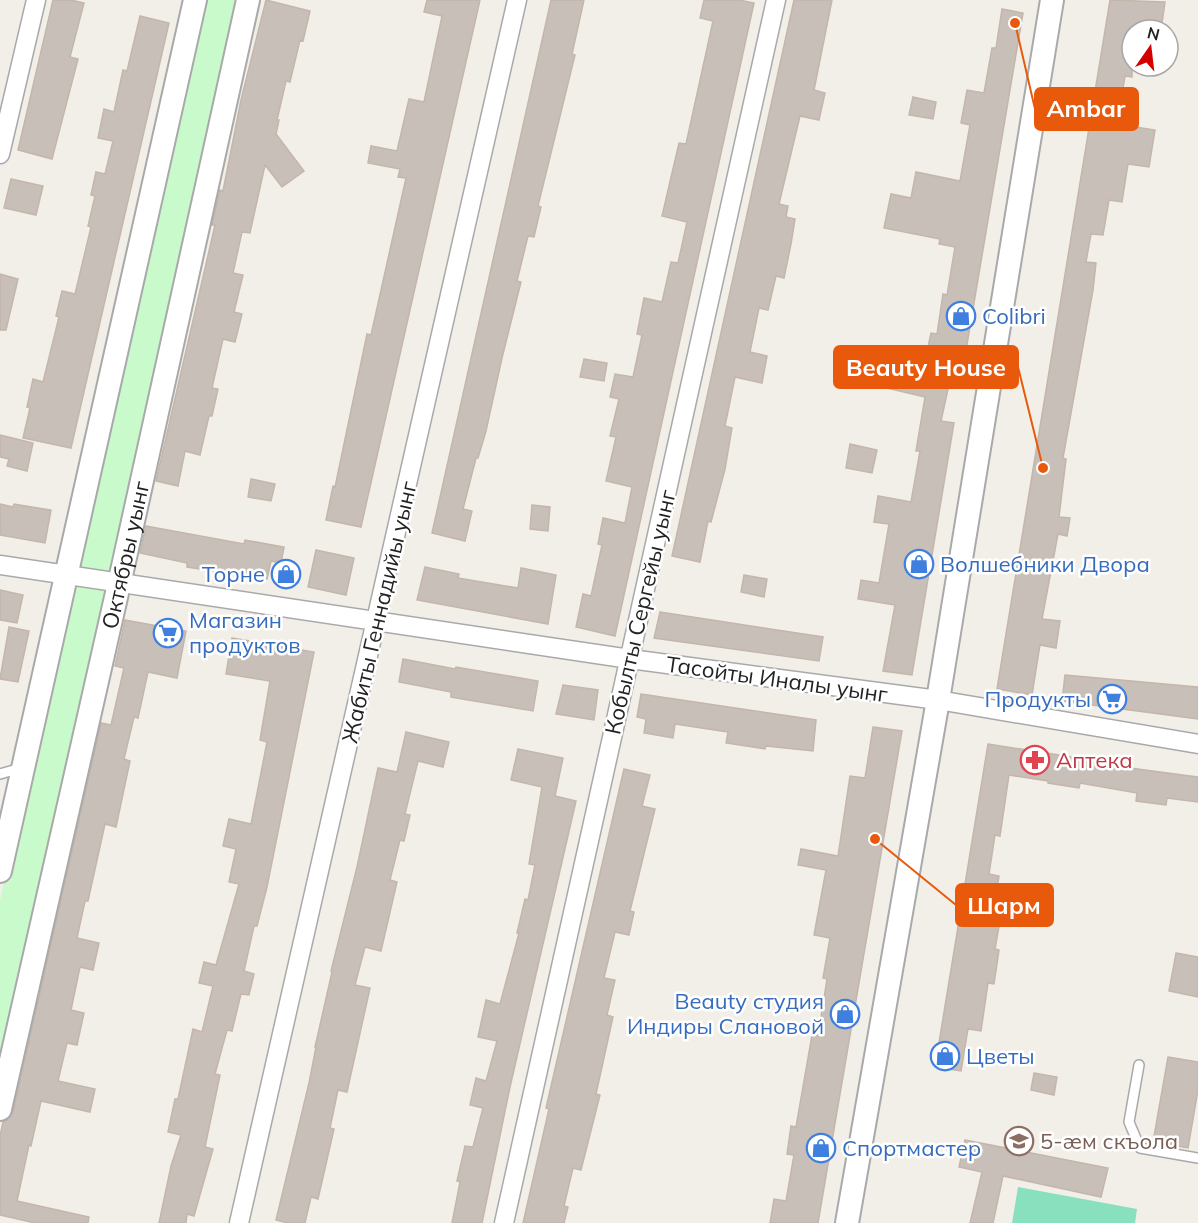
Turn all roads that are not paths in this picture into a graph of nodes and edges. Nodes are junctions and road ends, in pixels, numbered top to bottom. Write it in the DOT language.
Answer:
graph roads {
  1 [pos="36,0"];
  2 [pos="195,0"];
  3 [pos="248,0"];
  4 [pos="517,0"];
  5 [pos="776,0"];
  6 [pos="1052,0"];
  7 [pos="0,154"];
  8 [pos="0,566"];
  9 [pos="66,575"];
  10 [pos="119,584"];
  11 [pos="377,622"];
  12 [pos="630,659"];
  13 [pos="938,699"];
  14 [pos="1198,744"];
  15 [pos="23,768"];
  16 [pos="0,774"];
  17 [pos="0,871"];
  18 [pos="1139,1065"];
  19 [pos="0,1109"];
  20 [pos="1198,1158"];
  21 [pos="239,1223"];
  22 [pos="504,1223"];
  23 [pos="847,1223"];
  1 -- 7 [label="street"];
  2 -- 9 [label="street"];
  3 -- 10 [label="street, Октябры уынг"];
  4 -- 11 [label="street, Жабиты Геннадийы уынг"];
  5 -- 12 [label="street, Кобылты Сергейы уынг"];
  6 -- 13 [label="street"];
  8 -- 9 [label="street, Тасойты Иналы уынг"];
  9 -- 10 [label="street, Тасойты Иналы уынг"];
  9 -- 15 [label="street"];
  10 -- 11 [label="street, Тасойты Иналы уынг"];
  10 -- 19 [label="street, Октябры уынг"];
  11 -- 12 [label="street, Тасойты Иналы уынг"];
  11 -- 21 [label="street, Жабиты Геннадийы уынг"];
  12 -- 13 [label="street, Тасойты Иналы уынг"];
  12 -- 22 [label="street, Кобылты Сергейы уынг"];
  13 -- 14 [label="street, Тасойты Иналы уынг"];
  13 -- 23 [label="street"];
  15 -- 16 [label="lane"];
  15 -- 17 [label="street"];
  18 -- 20 [label="lane"];
}
